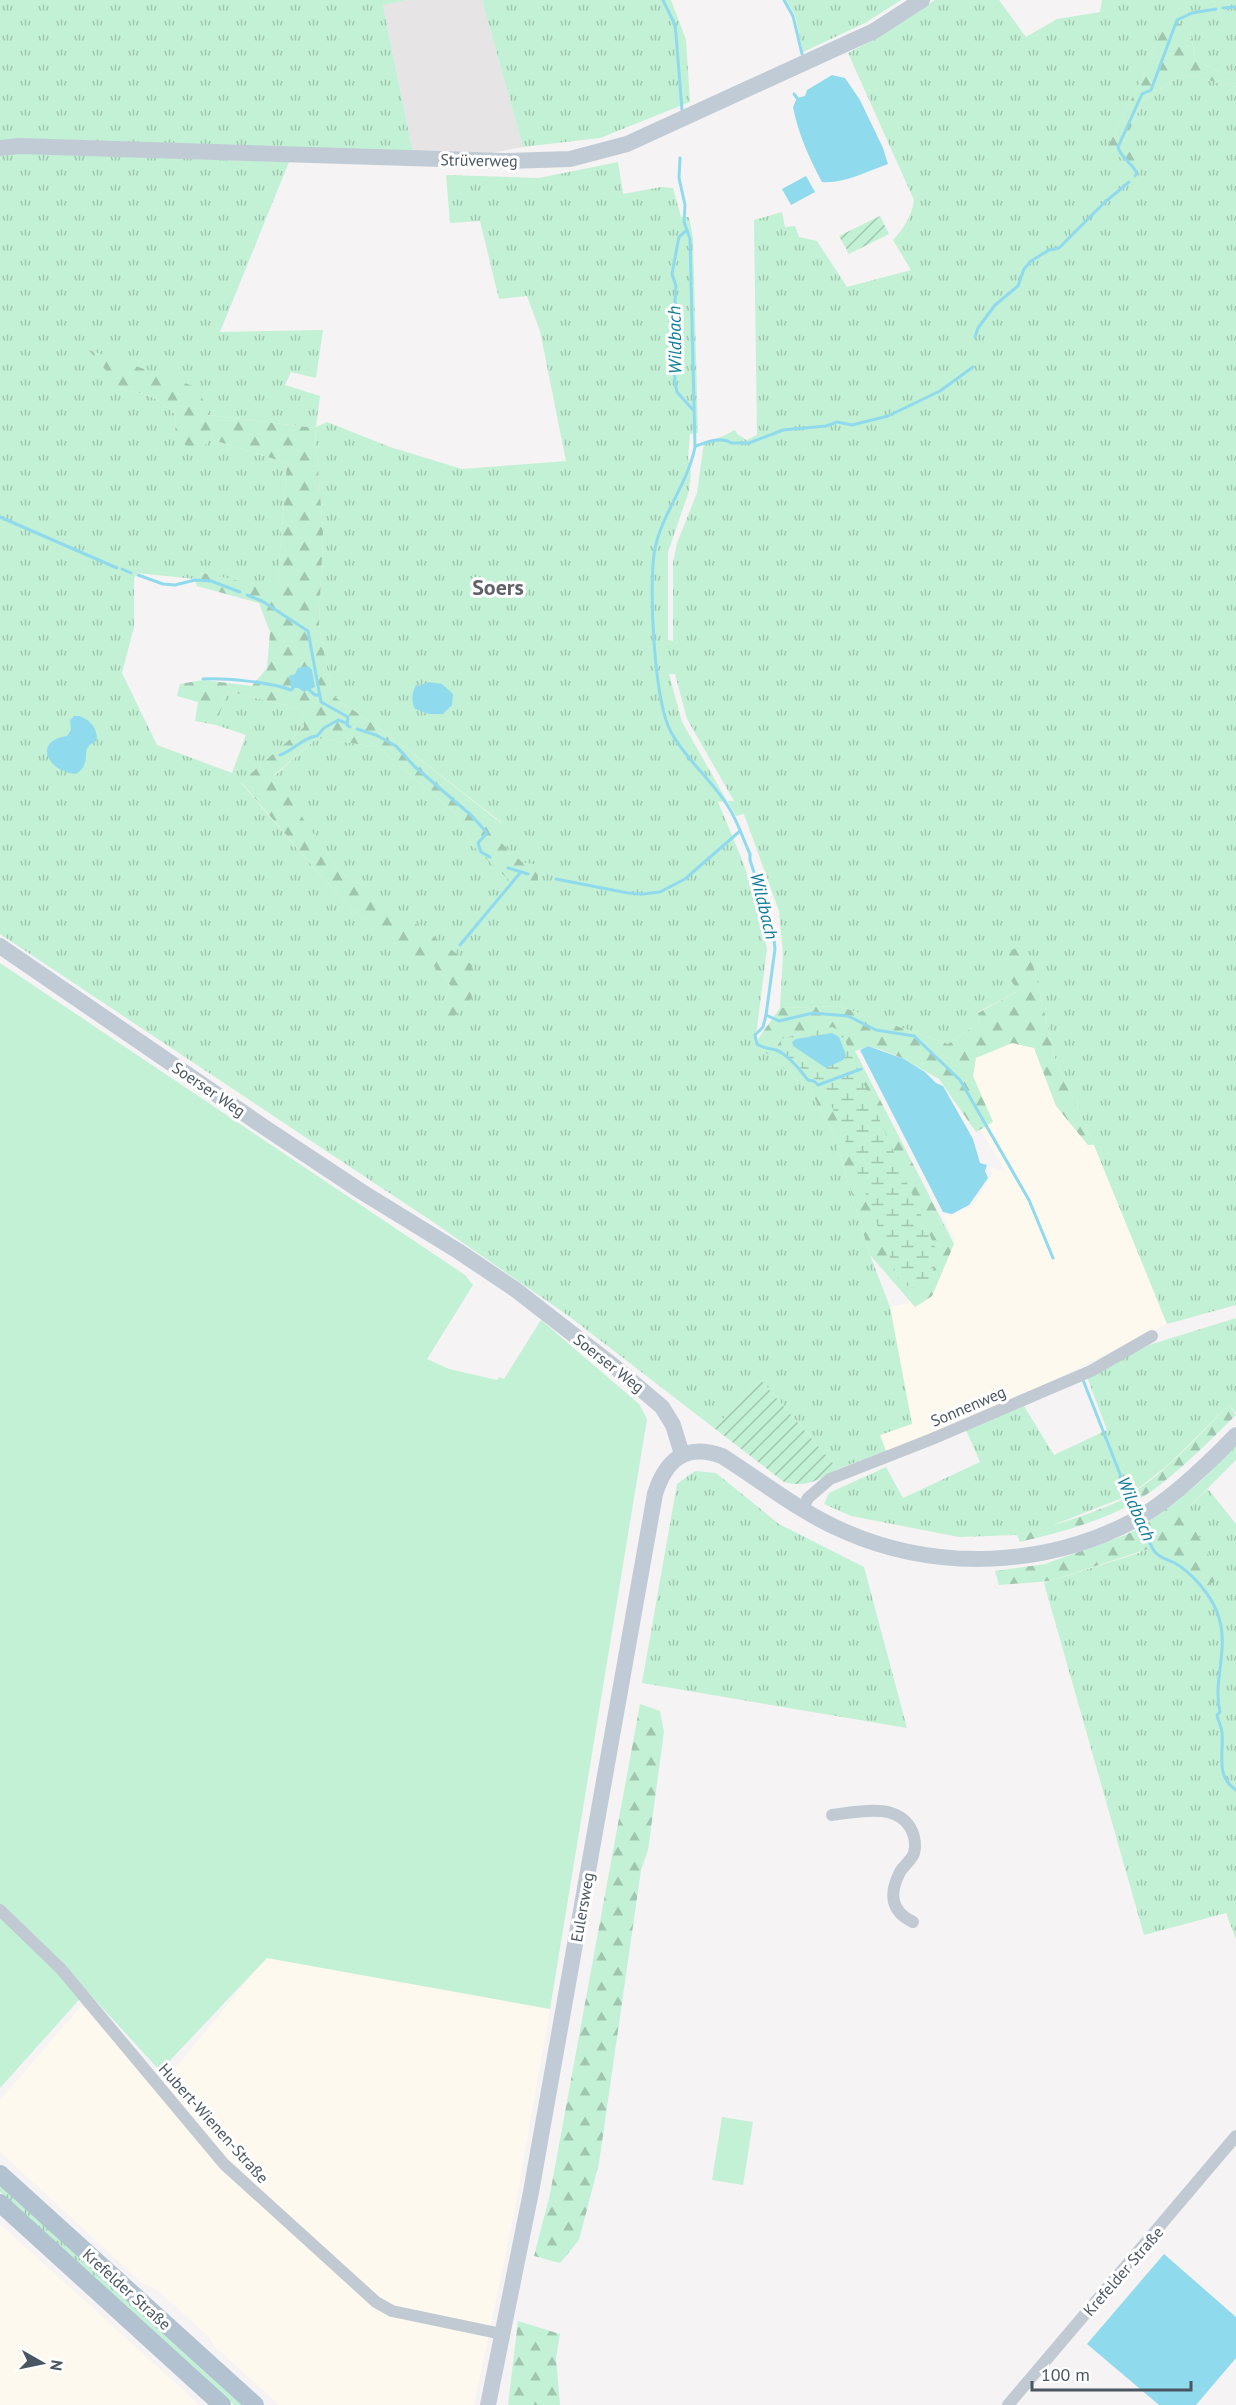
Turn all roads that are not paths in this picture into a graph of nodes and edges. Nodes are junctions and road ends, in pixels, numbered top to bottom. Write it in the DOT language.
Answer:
graph roads {
  1 [pos="922,0"];
  2 [pos="0,148"];
  3 [pos="0,946"];
  4 [pos="1152,1336"];
  5 [pos="1236,1435"];
  6 [pos="682,1454"];
  7 [pos="801,1509"];
  8 [pos="832,1815"];
  9 [pos="0,1910"];
  10 [pos="913,1922"];
  11 [pos="1236,2136"];
  12 [pos="0,2174"];
  13 [pos="0,2203"];
  14 [pos="502,2334"];
  15 [pos="497,2367"];
  16 [pos="222,2405"];
  17 [pos="255,2405"];
  18 [pos="488,2405"];
  19 [pos="497,2405"];
  20 [pos="1008,2405"];
  1 -- 2 [label="street, Strüverweg"];
  3 -- 6 [label="street, Soerser Weg"];
  4 -- 7 [label="street, Sonnenweg"];
  5 -- 7 [label="street"];
  6 -- 7 [label="street"];
  6 -- 14 [label="street, Eulersweg"];
  8 -- 10 [label="street"];
  9 -- 14 [label="street, Hubert-Wienen-Straße"];
  11 -- 20 [label="street, Krefelder Straße"];
  12 -- 17 [label="main road, Krefelder Straße"];
  13 -- 16 [label="main road, Krefelder Straße"];
  14 -- 15 [label="street, Eulersweg"];
  15 -- 18 [label="street, Eulersweg"];
  15 -- 19 [label="street, Eulersweg"];
}
